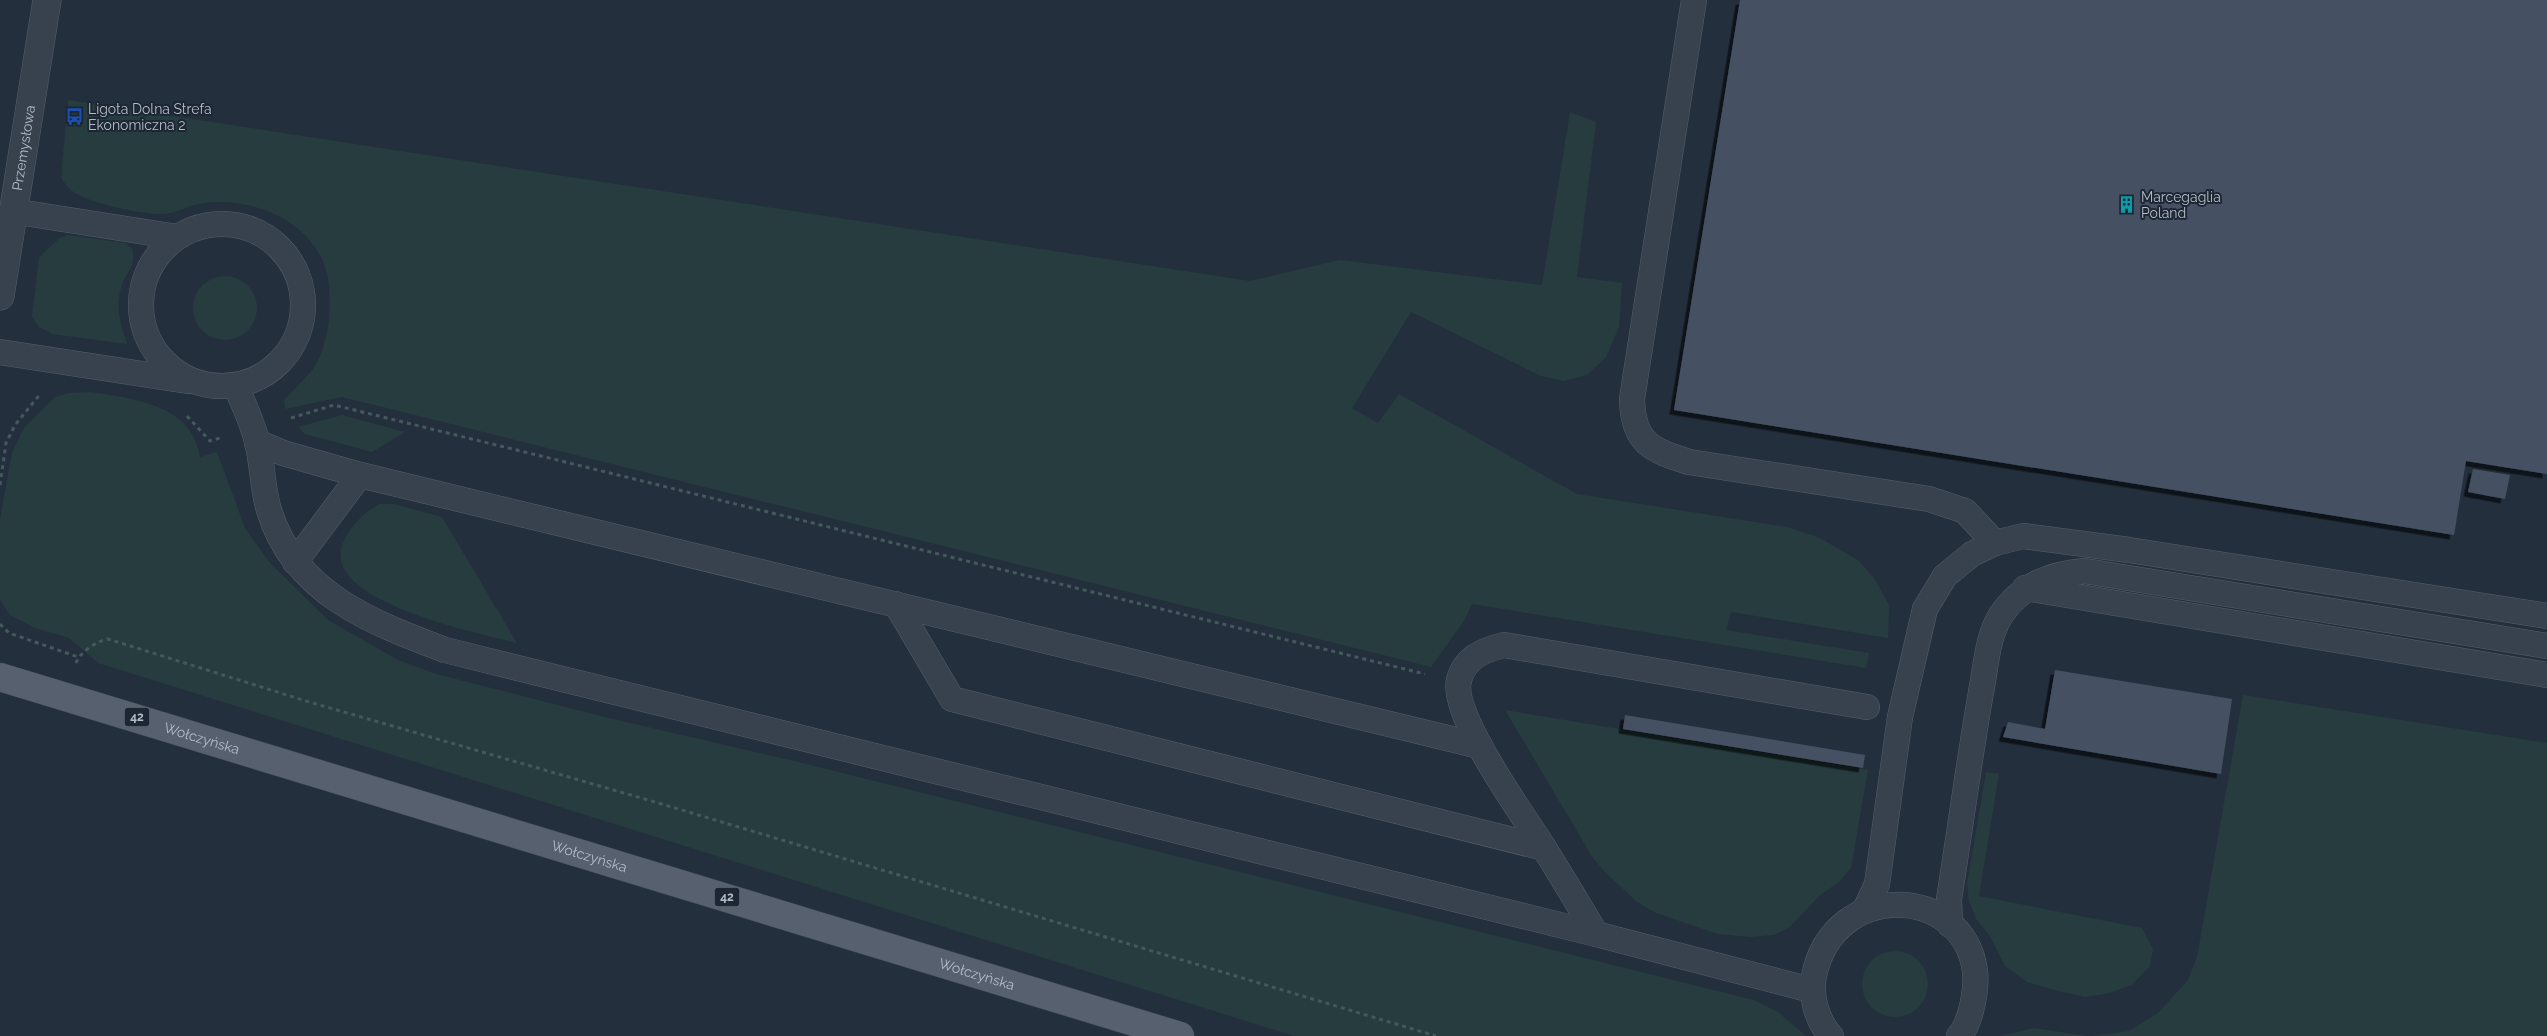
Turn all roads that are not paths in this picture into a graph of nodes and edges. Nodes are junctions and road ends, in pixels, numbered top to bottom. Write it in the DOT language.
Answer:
graph roads {
  1 [pos="47,0"];
  2 [pos="1694,0"];
  3 [pos="12,211"];
  4 [pos="177,237"];
  5 [pos="0,296"];
  6 [pos="0,352"];
  7 [pos="194,382"];
  8 [pos="236,386"];
  9 [pos="255,435"];
  10 [pos="360,476"];
  11 [pos="1995,543"];
  12 [pos="295,562"];
  13 [pos="2025,588"];
  14 [pos="896,604"];
  15 [pos="2547,616"];
  16 [pos="2547,646"];
  17 [pos="2547,675"];
  18 [pos="0,677"];
  19 [pos="1867,707"];
  20 [pos="1480,746"];
  21 [pos="1544,848"];
  22 [pos="1865,910"];
  23 [pos="1950,925"];
  24 [pos="1596,934"];
  25 [pos="1811,990"];
  26 [pos="1180,1036"];
  27 [pos="1832,1036"];
  28 [pos="1958,1036"];
  1 -- 3 [label="street, Przemysłowa"];
  2 -- 11 [label="lane"];
  3 -- 4 [label="lane"];
  3 -- 5 [label="street, Przemysłowa"];
  4 -- 7 [label="lane"];
  4 -- 8 [label="lane"];
  6 -- 7 [label="lane"];
  7 -- 8 [label="lane"];
  8 -- 9 [label="lane"];
  9 -- 10 [label="lane"];
  9 -- 12 [label="lane"];
  10 -- 12 [label="lane"];
  10 -- 14 [label="lane"];
  11 -- 15 [label="lane"];
  11 -- 22 [label="lane"];
  12 -- 24 [label="lane"];
  13 -- 16 [label="lane"];
  13 -- 17 [label="lane"];
  13 -- 23 [label="lane"];
  14 -- 20 [label="lane"];
  14 -- 21 [label="lane"];
  18 -- 26 [label="main road, Wołczyńska / 42"];
  19 -- 20 [label="lane"];
  20 -- 21 [label="lane"];
  21 -- 24 [label="lane"];
  22 -- 23 [label="lane"];
  22 -- 25 [label="lane"];
  23 -- 28 [label="lane"];
  24 -- 25 [label="lane"];
  25 -- 27 [label="lane"];
}
